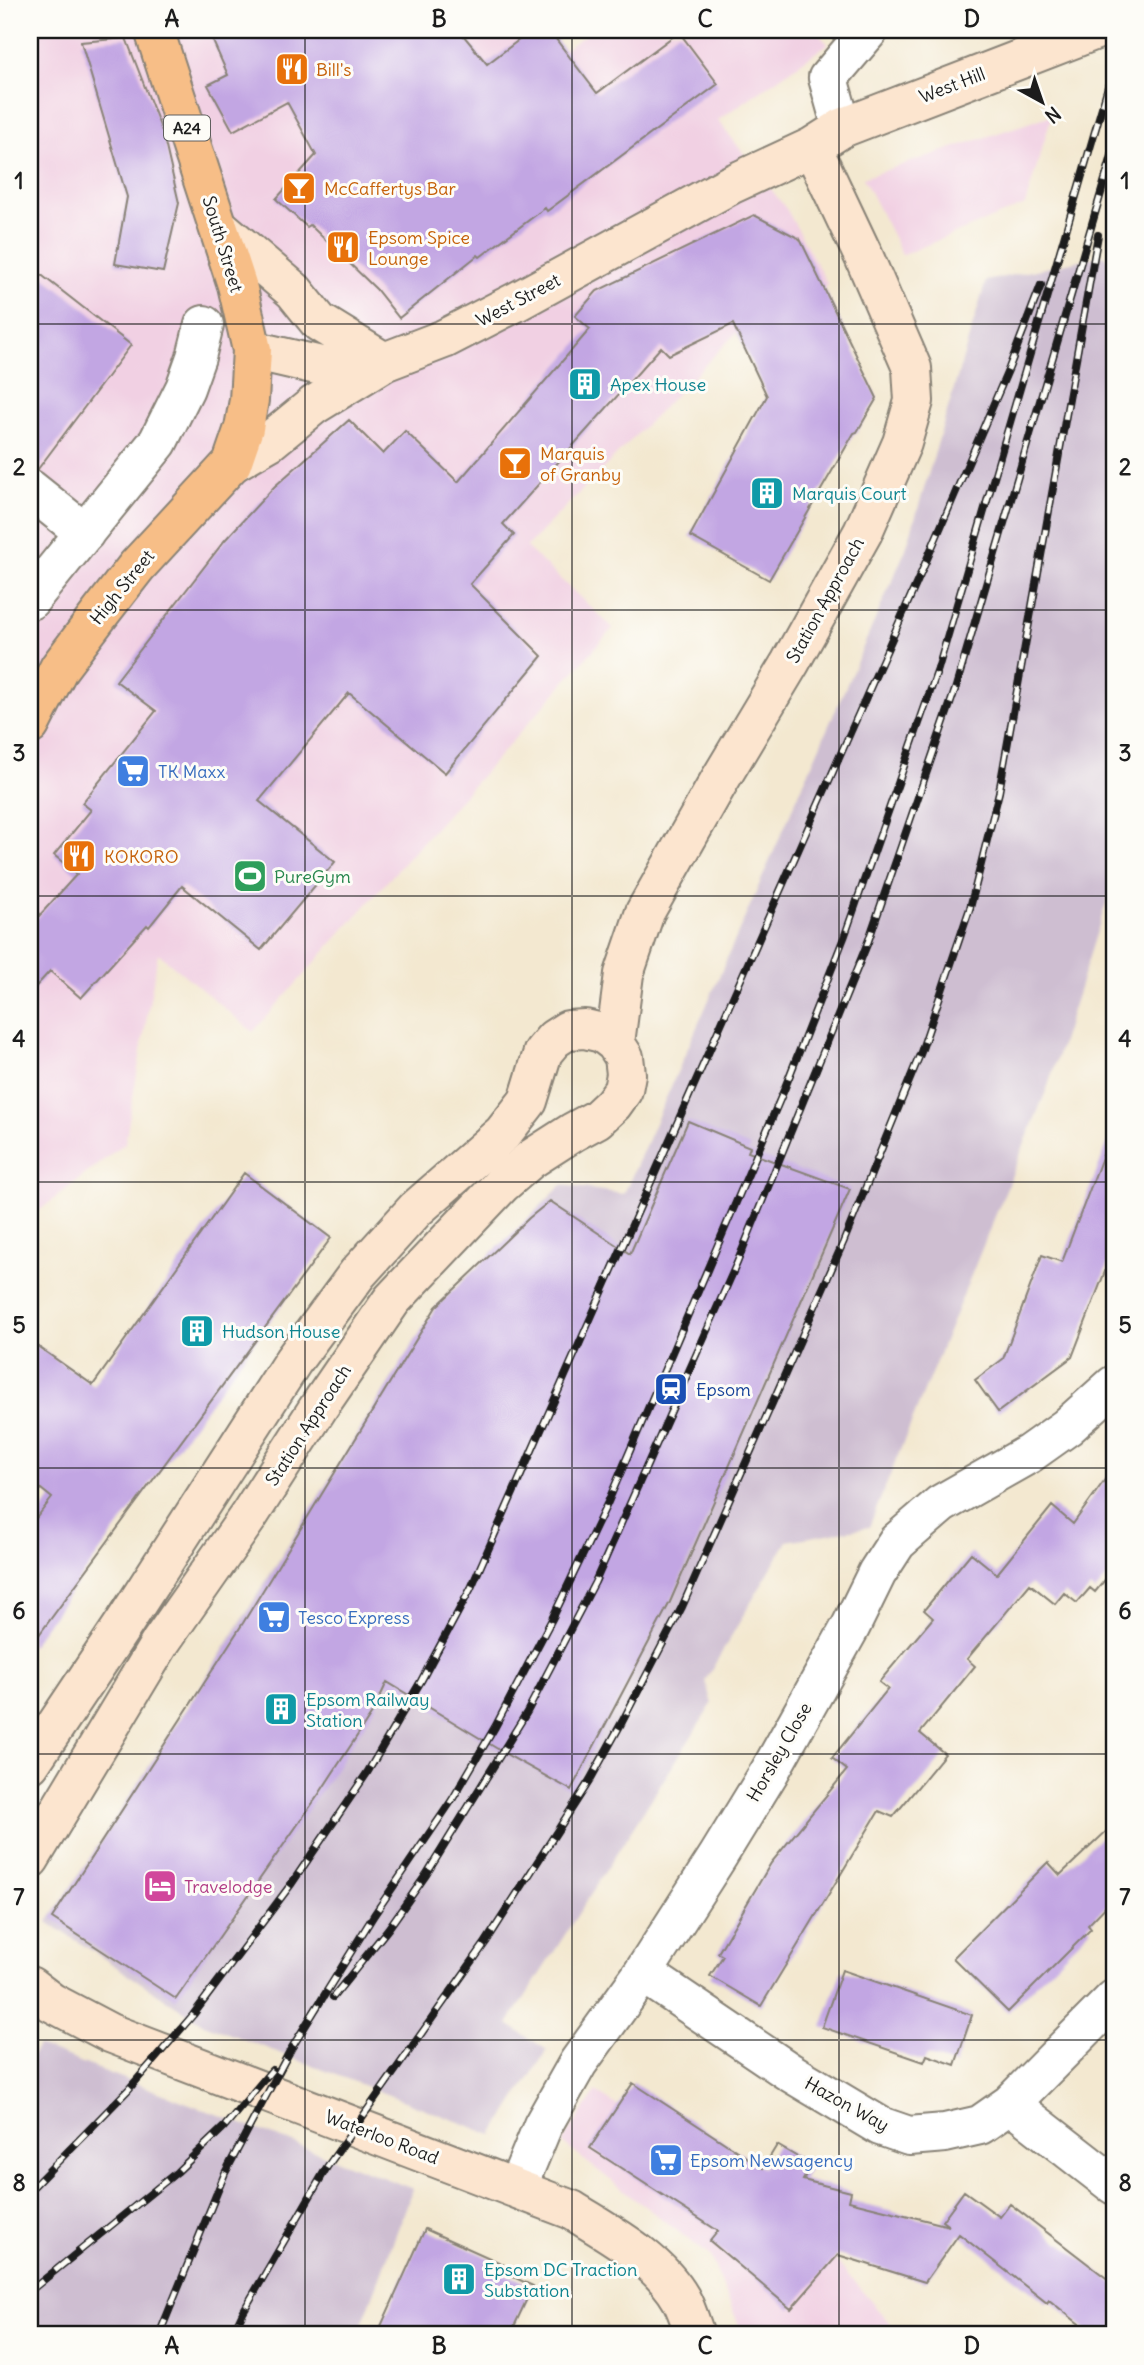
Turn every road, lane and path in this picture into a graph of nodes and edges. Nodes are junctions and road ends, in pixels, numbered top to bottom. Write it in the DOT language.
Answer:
graph roads {
  1 [pos="154,30"];
  2 [pos="869,30"];
  3 [pos="1096,30"];
  4 [pos="827,138"];
  5 [pos="219,227"];
  6 [pos="204,325"];
  7 [pos="252,349"];
  8 [pos="372,368"];
  9 [pos="232,463"];
  10 [pos="30,489"];
  11 [pos="85,533"];
  12 [pos="30,600"];
  13 [pos="30,725"];
  14 [pos="615,1043"];
  15 [pos="1114,1385"];
  16 [pos="30,1764"];
  17 [pos="30,1858"];
  18 [pos="643,1973"];
  19 [pos="30,1986"];
  20 [pos="1114,1999"];
  21 [pos="1010,2104"];
  22 [pos="1114,2185"];
  23 [pos="517,2188"];
  24 [pos="695,2335"];
  1 -- 5 [label="highway, South Street / A24"];
  2 -- 4 [label="street"];
  3 -- 4 [label="street, West Hill"];
  4 -- 8 [label="street, West Street"];
  4 -- 14 [label="street, Station Approach"];
  5 -- 7 [label="highway, South Street / A24"];
  5 -- 8 [label="street"];
  6 -- 11 [label="street"];
  7 -- 8 [label="street"];
  7 -- 9 [label="highway, South Street / A24"];
  8 -- 9 [label="street, West Street"];
  9 -- 13 [label="highway, High Street / A24"];
  10 -- 11 [label="street"];
  11 -- 12 [label="street"];
  14 -- 16 [label="street"];
  14 -- 17 [label="street, Station Approach"];
  15 -- 18 [label="street, Horsley Close"];
  18 -- 21 [label="street, Hazon Way"];
  18 -- 23 [label="street, Horsley Close"];
  19 -- 23 [label="street, Waterloo Road"];
  20 -- 21 [label="street, Hazon Way"];
  21 -- 22 [label="street"];
  23 -- 24 [label="street, Waterloo Road"];
}
